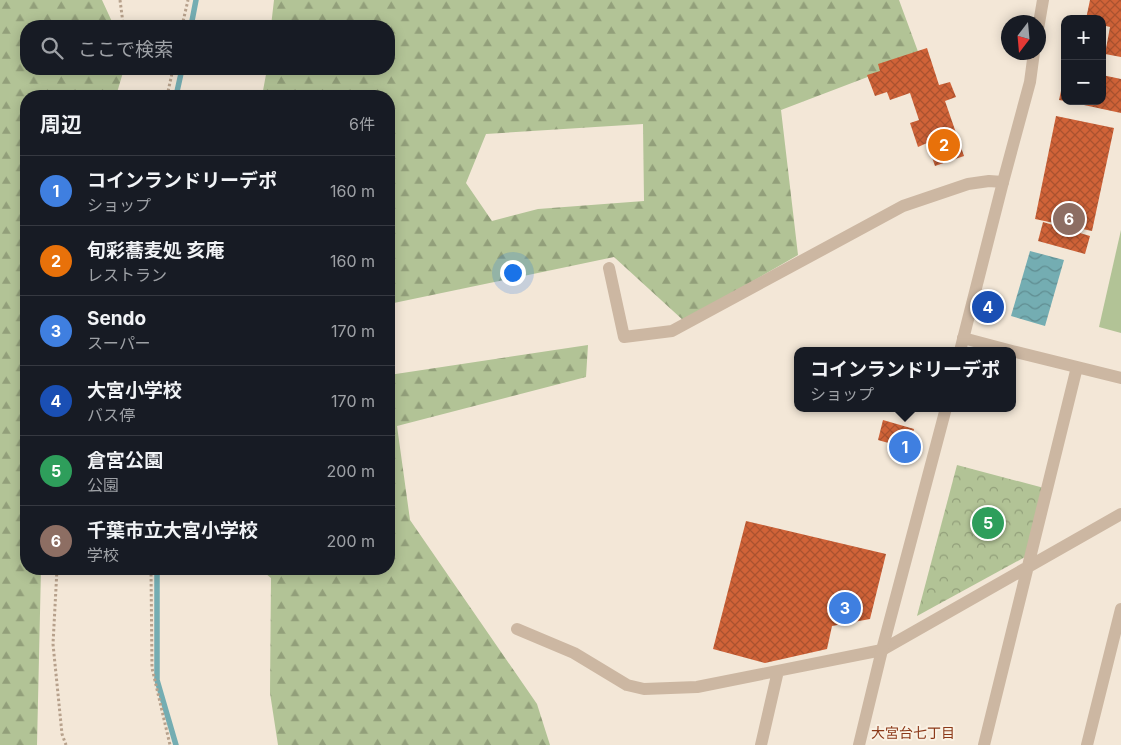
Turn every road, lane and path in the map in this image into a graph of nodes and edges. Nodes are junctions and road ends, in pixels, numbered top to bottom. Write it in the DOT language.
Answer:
graph roads {
  1 [pos="120,0"];
  2 [pos="188,0"];
  3 [pos="1043,0"];
  4 [pos="1040,15"];
  5 [pos="122,20"];
  6 [pos="183,20"];
  7 [pos="1033,60"];
  8 [pos="172,75"];
  9 [pos="168,90"];
  10 [pos="1002,182"];
  11 [pos="609,268"];
  12 [pos="962,345"];
  13 [pos="979,347"];
  14 [pos="1016,352"];
  15 [pos="1077,367"];
  16 [pos="1121,378"];
  17 [pos="945,412"];
  18 [pos="1121,514"];
  19 [pos="1027,568"];
  20 [pos="57,575"];
  21 [pos="151,575"];
  22 [pos="1120,616"];
  23 [pos="517,629"];
  24 [pos="882,650"];
  25 [pos="778,671"];
  26 [pos="66,745"];
  27 [pos="170,745"];
  28 [pos="761,745"];
  29 [pos="859,745"];
  30 [pos="984,745"];
  31 [pos="1087,745"];
  1 -- 5 [label="path"];
  2 -- 6 [label="path"];
  3 -- 4 [label="street"];
  7 -- 10 [label="street"];
  8 -- 9 [label="path"];
  10 -- 11 [label="street"];
  10 -- 12 [label="street"];
  12 -- 13 [label="street"];
  14 -- 15 [label="street"];
  15 -- 16 [label="street"];
  15 -- 19 [label="street"];
  17 -- 24 [label="street"];
  18 -- 19 [label="street"];
  19 -- 24 [label="street"];
  19 -- 30 [label="street"];
  20 -- 26 [label="path"];
  21 -- 27 [label="path"];
  22 -- 31 [label="street"];
  23 -- 25 [label="street"];
  24 -- 25 [label="street"];
  24 -- 29 [label="street"];
  25 -- 28 [label="street"];
}
